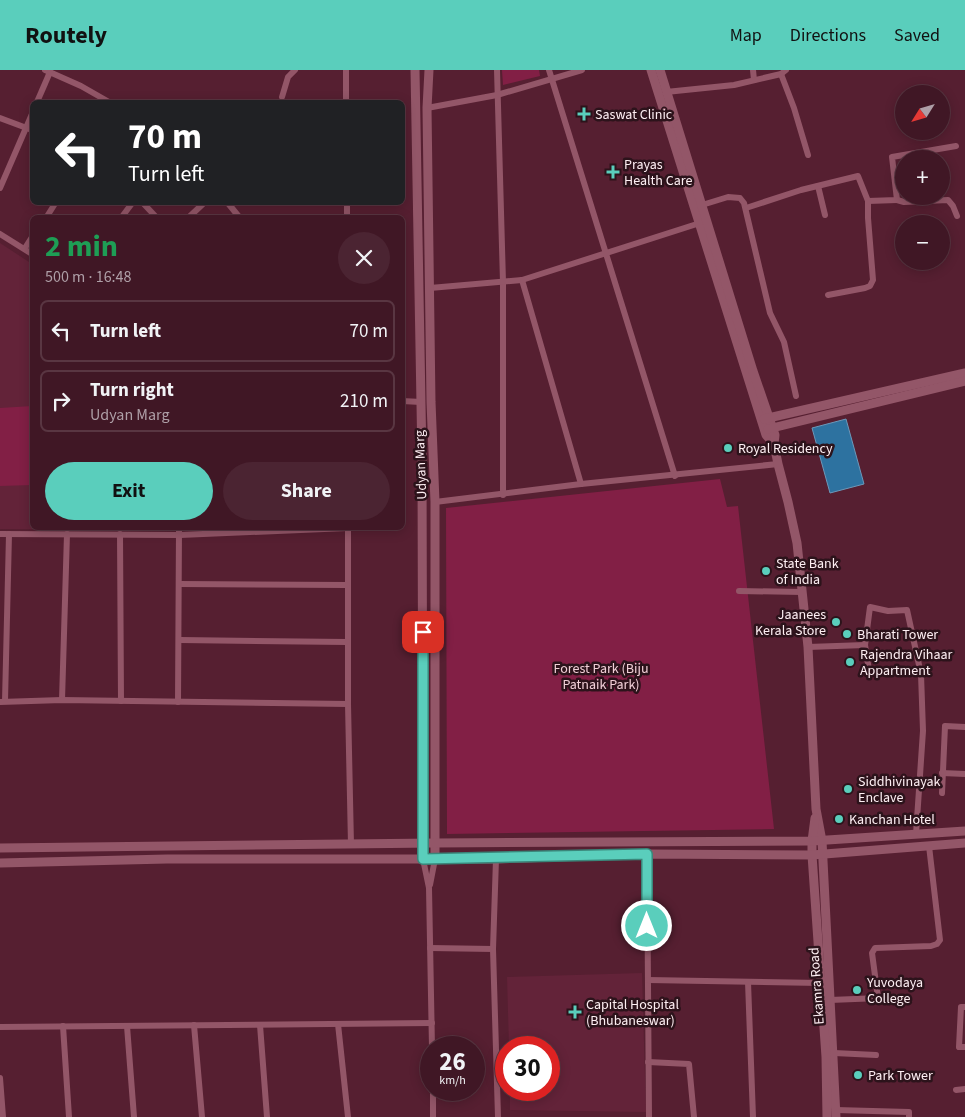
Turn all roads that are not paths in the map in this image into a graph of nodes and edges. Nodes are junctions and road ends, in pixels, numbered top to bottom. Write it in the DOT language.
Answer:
graph roads {
  1 [pos="295,70"];
  2 [pos="346,70"];
  3 [pos="415,70"];
  4 [pos="429,70"];
  5 [pos="497,70"];
  6 [pos="549,70"];
  7 [pos="582,70"];
  8 [pos="651,70"];
  9 [pos="660,70"];
  10 [pos="753,70"];
  11 [pos="48,71"];
  12 [pos="783,72"];
  13 [pos="553,78"];
  14 [pos="754,80"];
  15 [pos="666,92"];
  16 [pos="497,95"];
  17 [pos="282,97"];
  18 [pos="38,100"];
  19 [pos="103,100"];
  20 [pos="346,100"];
  21 [pos="428,108"];
  22 [pos="0,118"];
  23 [pos="30,128"];
  24 [pos="956,146"];
  25 [pos="933,150"];
  26 [pos="808,155"];
  27 [pos="895,156"];
  28 [pos="895,183"];
  29 [pos="818,186"];
  30 [pos="0,188"];
  31 [pos="895,200"];
  32 [pos="868,201"];
  33 [pos="950,202"];
  34 [pos="145,205"];
  35 [pos="203,205"];
  36 [pos="229,205"];
  37 [pos="702,205"];
  38 [pos="746,208"];
  39 [pos="154,215"];
  40 [pos="191,215"];
  41 [pos="238,215"];
  42 [pos="826,215"];
  43 [pos="957,216"];
  44 [pos="700,223"];
  45 [pos="0,234"];
  46 [pos="30,241"];
  47 [pos="25,248"];
  48 [pos="30,252"];
  49 [pos="607,253"];
  50 [pos="522,280"];
  51 [pos="503,282"];
  52 [pos="430,288"];
  53 [pos="828,295"];
  54 [pos="965,373"];
  55 [pos="965,381"];
  56 [pos="942,382"];
  57 [pos="917,388"];
  58 [pos="796,396"];
  59 [pos="405,401"];
  60 [pos="421,402"];
  61 [pos="765,419"];
  62 [pos="768,428"];
  63 [pos="778,464"];
  64 [pos="675,476"];
  65 [pos="581,484"];
  66 [pos="503,495"];
  67 [pos="435,502"];
  68 [pos="180,530"];
  69 [pos="284,530"];
  70 [pos="348,530"];
  71 [pos="435,532"];
  72 [pos="422,533"];
  73 [pos="0,534"];
  74 [pos="9,534"];
  75 [pos="67,534"];
  76 [pos="120,534"];
  77 [pos="180,535"];
  78 [pos="179,584"];
  79 [pos="347,585"];
  80 [pos="739,591"];
  81 [pos="802,592"];
  82 [pos="180,640"];
  83 [pos="347,642"];
  84 [pos="865,645"];
  85 [pos="808,648"];
  86 [pos="921,674"];
  87 [pos="62,700"];
  88 [pos="3,701"];
  89 [pos="121,701"];
  90 [pos="178,702"];
  91 [pos="348,704"];
  92 [pos="965,727"];
  93 [pos="942,773"];
  94 [pos="965,774"];
  95 [pos="942,793"];
  96 [pos="817,810"];
  97 [pos="965,831"];
  98 [pos="916,834"];
  99 [pos="822,840"];
  100 [pos="812,841"];
  101 [pos="423,843"];
  102 [pos="435,843"];
  103 [pos="965,843"];
  104 [pos="351,845"];
  105 [pos="929,846"];
  106 [pos="0,848"];
  107 [pos="647,854"];
  108 [pos="823,854"];
  109 [pos="812,855"];
  110 [pos="423,859"];
  111 [pos="435,859"];
  112 [pos="496,859"];
  113 [pos="0,863"];
  114 [pos="429,888"];
  115 [pos="430,948"];
  116 [pos="493,949"];
  117 [pos="648,980"];
  118 [pos="748,982"];
  119 [pos="821,984"];
  120 [pos="904,997"];
  121 [pos="878,998"];
  122 [pos="830,1000"];
  123 [pos="965,1007"];
  124 [pos="432,1023"];
  125 [pos="338,1024"];
  126 [pos="194,1025"];
  127 [pos="260,1025"];
  128 [pos="62,1026"];
  129 [pos="126,1026"];
  130 [pos="0,1027"];
  131 [pos="432,1036"];
  132 [pos="965,1047"];
  133 [pos="834,1053"];
  134 [pos="876,1055"];
  135 [pos="648,1062"];
  136 [pos="0,1078"];
  137 [pos="965,1089"];
  138 [pos="956,1090"];
  139 [pos="433,1101"];
  140 [pos="836,1114"];
  141 [pos="3,1117"];
  142 [pos="69,1117"];
  143 [pos="134,1117"];
  144 [pos="202,1117"];
  145 [pos="267,1117"];
  146 [pos="348,1117"];
  147 [pos="433,1117"];
  148 [pos="498,1117"];
  149 [pos="649,1117"];
  150 [pos="694,1117"];
  151 [pos="754,1117"];
  152 [pos="827,1117"];
  153 [pos="909,1117"];
  1 -- 17 [label="street"];
  2 -- 20 [label="street"];
  3 -- 60 [label="street, Udyan Marg"];
  4 -- 21 [label="street, Udyan Marg"];
  5 -- 16 [label="street"];
  6 -- 13 [label="street"];
  7 -- 13 [label="street"];
  8 -- 44 [label="street"];
  9 -- 15 [label="street"];
  10 -- 14 [label="street"];
  11 -- 18 [label="street"];
  11 -- 19 [label="street"];
  12 -- 14 [label="street"];
  12 -- 26 [label="street"];
  13 -- 16 [label="street"];
  13 -- 49 [label="street"];
  14 -- 15 [label="street"];
  15 -- 37 [label="street"];
  16 -- 21 [label="street"];
  16 -- 51 [label="street"];
  21 -- 52 [label="street, Udyan Marg"];
  22 -- 23 [label="street"];
  23 -- 30 [label="street"];
  24 -- 25 [label="street"];
  27 -- 28 [label="street"];
  29 -- 32 [label="street"];
  29 -- 38 [label="street"];
  29 -- 42 [label="street"];
  31 -- 32 [label="street"];
  32 -- 53 [label="street"];
  33 -- 43 [label="street"];
  34 -- 39 [label="street"];
  35 -- 40 [label="street"];
  36 -- 41 [label="street"];
  37 -- 38 [label="street"];
  37 -- 61 [label="street"];
  38 -- 58 [label="street"];
  44 -- 49 [label="street"];
  44 -- 61 [label="street"];
  45 -- 47 [label="street"];
  46 -- 47 [label="street"];
  47 -- 48 [label="street"];
  49 -- 50 [label="street"];
  49 -- 64 [label="street"];
  50 -- 51 [label="street"];
  50 -- 65 [label="street"];
  51 -- 52 [label="street"];
  51 -- 66 [label="street"];
  52 -- 67 [label="street, Udyan Marg"];
  54 -- 56 [label="street"];
  55 -- 56 [label="street"];
  56 -- 57 [label="street"];
  57 -- 61 [label="street"];
  57 -- 62 [label="street"];
  59 -- 60 [label="street"];
  60 -- 72 [label="street, Udyan Marg"];
  61 -- 62 [label="street"];
  62 -- 63 [label="street"];
  63 -- 64 [label="street"];
  63 -- 81 [label="street"];
  64 -- 65 [label="street"];
  65 -- 66 [label="street"];
  66 -- 67 [label="street"];
  67 -- 71 [label="street, Udyan Marg"];
  68 -- 77 [label="street"];
  69 -- 77 [label="street"];
  70 -- 79 [label="street"];
  71 -- 72 [label="street"];
  71 -- 102 [label="street, Udyan Marg"];
  72 -- 101 [label="street, Udyan Marg"];
  73 -- 74 [label="street"];
  74 -- 75 [label="street"];
  74 -- 88 [label="street"];
  75 -- 76 [label="street"];
  75 -- 87 [label="street"];
  76 -- 77 [label="street"];
  76 -- 89 [label="street"];
  77 -- 78 [label="street"];
  78 -- 79 [label="street"];
  78 -- 82 [label="street"];
  79 -- 83 [label="street"];
  80 -- 81 [label="street"];
  81 -- 85 [label="street"];
  82 -- 83 [label="street"];
  82 -- 90 [label="street"];
  83 -- 91 [label="street"];
  84 -- 85 [label="street"];
  84 -- 86 [label="street"];
  84 -- 86 [label="street"];
  85 -- 96 [label="street"];
  86 -- 98 [label="street"];
  87 -- 88 [label="street"];
  87 -- 89 [label="street"];
  89 -- 90 [label="street"];
  90 -- 91 [label="street"];
  91 -- 104 [label="street"];
  92 -- 93 [label="street"];
  93 -- 94 [label="street"];
  93 -- 95 [label="street"];
  96 -- 99 [label="street, Ekamra Road"];
  96 -- 100 [label="street, Ekamra Road"];
  97 -- 98 [label="street"];
  98 -- 99 [label="street"];
  99 -- 100 [label="street"];
  99 -- 108 [label="street, Ekamra Road"];
  100 -- 102 [label="street"];
  100 -- 109 [label="street, Ekamra Road"];
  101 -- 102 [label="street"];
  101 -- 104 [label="street"];
  101 -- 110 [label="street, Udyan Marg"];
  102 -- 111 [label="street, Udyan Marg"];
  103 -- 105 [label="street"];
  104 -- 106 [label="street"];
  105 -- 108 [label="street"];
  105 -- 121 [label="street"];
  107 -- 109 [label="street"];
  107 -- 112 [label="street"];
  107 -- 117 [label="street"];
  108 -- 109 [label="street"];
  108 -- 122 [label="street, Ekamra Road"];
  109 -- 119 [label="street, Ekamra Road"];
  110 -- 111 [label="street"];
  110 -- 113 [label="street"];
  110 -- 114 [label="street"];
  111 -- 112 [label="street"];
  111 -- 114 [label="street"];
  112 -- 116 [label="street"];
  114 -- 115 [label="street"];
  115 -- 116 [label="street"];
  115 -- 124 [label="street"];
  116 -- 148 [label="street"];
  117 -- 118 [label="street"];
  117 -- 135 [label="street"];
  118 -- 119 [label="street"];
  118 -- 151 [label="street"];
  119 -- 152 [label="street, Ekamra Road"];
  120 -- 121 [label="street"];
  121 -- 122 [label="street"];
  122 -- 133 [label="street, Ekamra Road"];
  123 -- 132 [label="street"];
  124 -- 125 [label="street"];
  124 -- 131 [label="street"];
  125 -- 127 [label="street"];
  125 -- 146 [label="street"];
  126 -- 127 [label="street"];
  126 -- 129 [label="street"];
  126 -- 144 [label="street"];
  127 -- 145 [label="street"];
  128 -- 129 [label="street"];
  128 -- 130 [label="street"];
  128 -- 142 [label="street"];
  129 -- 143 [label="street"];
  133 -- 134 [label="street"];
  133 -- 140 [label="street, Ekamra Road"];
  135 -- 149 [label="street"];
  135 -- 150 [label="street"];
  136 -- 141 [label="street"];
  137 -- 138 [label="street"];
  139 -- 147 [label="street"];
  140 -- 153 [label="street"];
}
